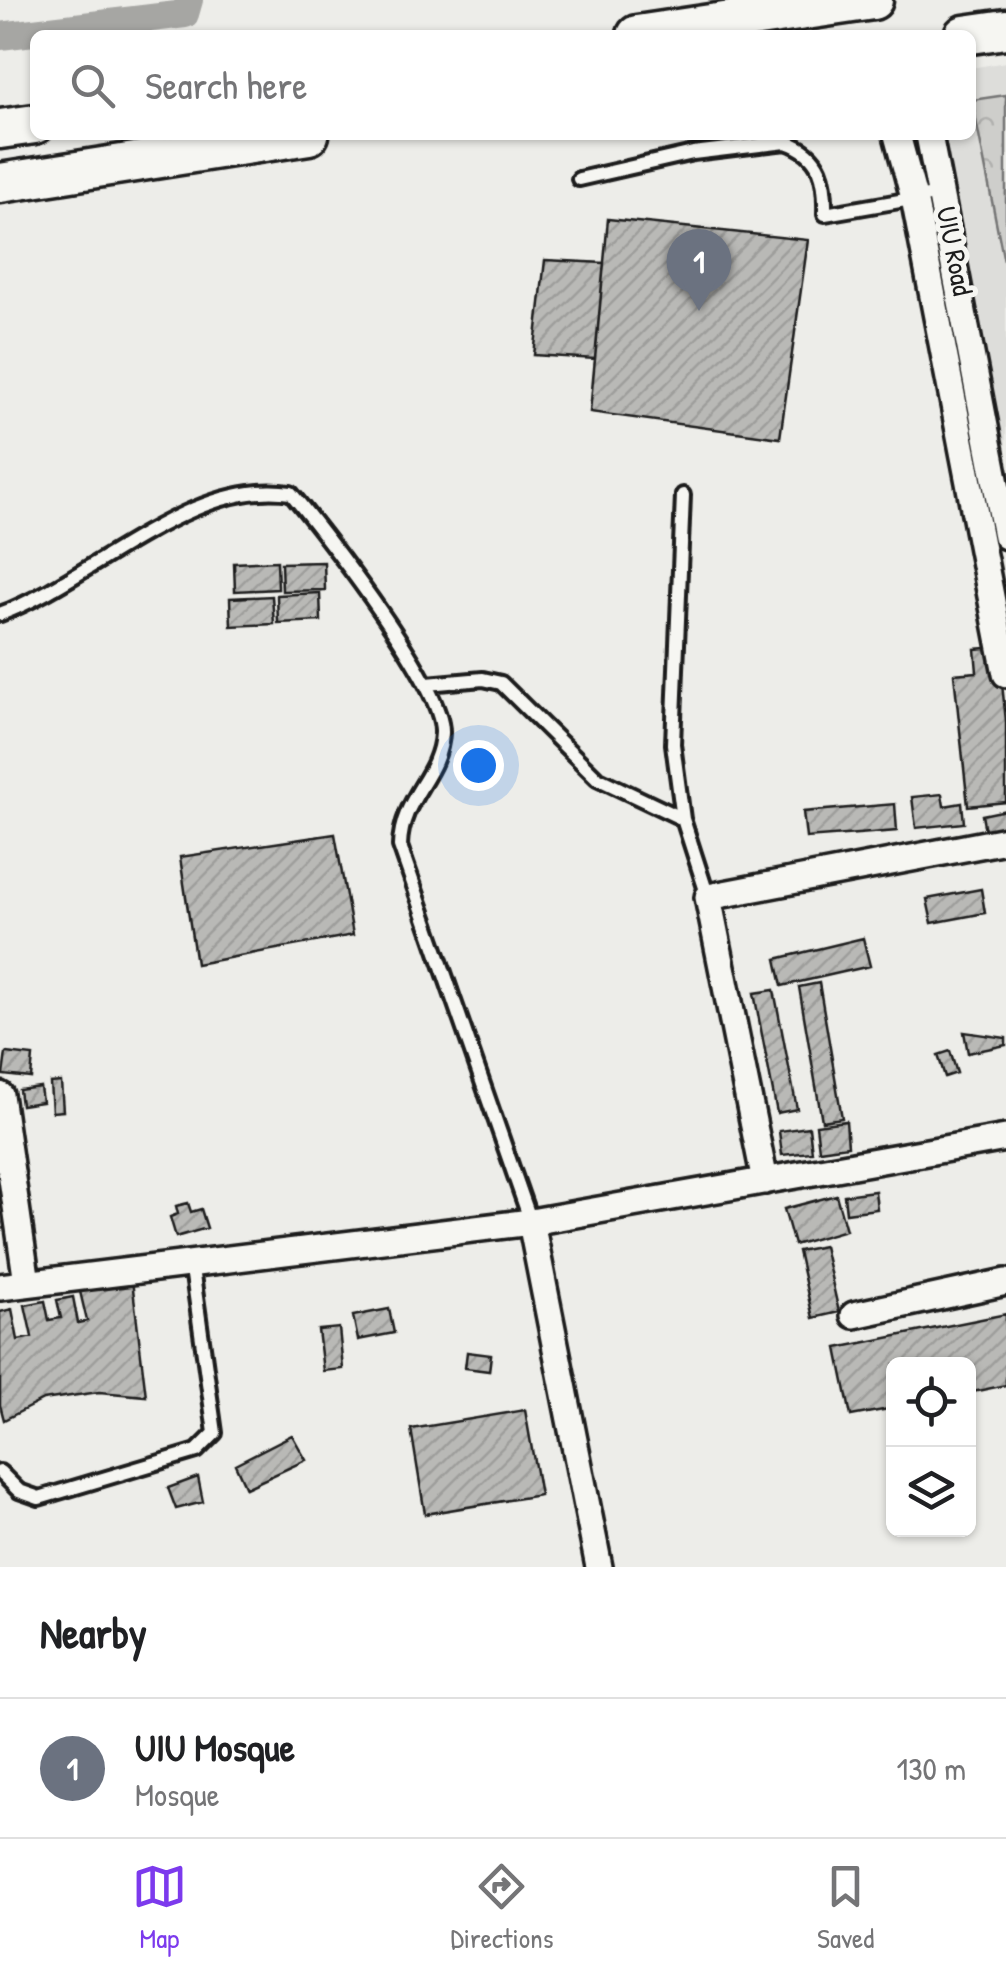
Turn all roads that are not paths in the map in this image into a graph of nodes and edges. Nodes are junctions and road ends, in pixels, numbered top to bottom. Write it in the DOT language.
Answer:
graph roads {
  1 [pos="873,0"];
  2 [pos="1006,29"];
  3 [pos="671,30"];
  4 [pos="976,33"];
  5 [pos="30,125"];
  6 [pos="0,130"];
  7 [pos="276,140"];
  8 [pos="899,140"];
  9 [pos="929,140"];
  10 [pos="579,178"];
  11 [pos="0,182"];
  12 [pos="927,196"];
  13 [pos="978,395"];
  14 [pos="952,400"];
  15 [pos="682,495"];
  16 [pos="1006,536"];
  17 [pos="0,614"];
  18 [pos="1006,674"];
  19 [pos="427,684"];
  20 [pos="683,819"];
  21 [pos="1006,840"];
  22 [pos="708,897"];
  23 [pos="0,1095"];
  24 [pos="1006,1138"];
  25 [pos="765,1181"];
  26 [pos="531,1222"];
  27 [pos="191,1260"];
  28 [pos="27,1282"];
  29 [pos="1006,1282"];
  30 [pos="0,1287"];
  31 [pos="854,1316"];
  32 [pos="0,1472"];
  33 [pos="598,1567"];
  1 -- 3 [label="main road"];
  2 -- 4 [label="main road"];
  5 -- 6 [label="main road"];
  7 -- 11 [label="main road"];
  8 -- 12 [label="street, UIU Road"];
  9 -- 12 [label="street, UIU Road"];
  10 -- 12 [label="lane"];
  12 -- 13 [label="street, UIU Road"];
  12 -- 14 [label="street, UIU Road"];
  13 -- 14 [label="street"];
  13 -- 16 [label="street, UIU Road"];
  14 -- 18 [label="street, UIU Road"];
  15 -- 20 [label="lane"];
  17 -- 19 [label="lane"];
  19 -- 20 [label="lane"];
  19 -- 26 [label="lane"];
  20 -- 22 [label="lane"];
  21 -- 22 [label="street"];
  22 -- 25 [label="street"];
  23 -- 28 [label="street"];
  24 -- 25 [label="street"];
  25 -- 26 [label="street"];
  26 -- 27 [label="street"];
  26 -- 33 [label="street"];
  27 -- 28 [label="street"];
  27 -- 32 [label="lane"];
  28 -- 30 [label="street"];
  29 -- 31 [label="street"];
}
